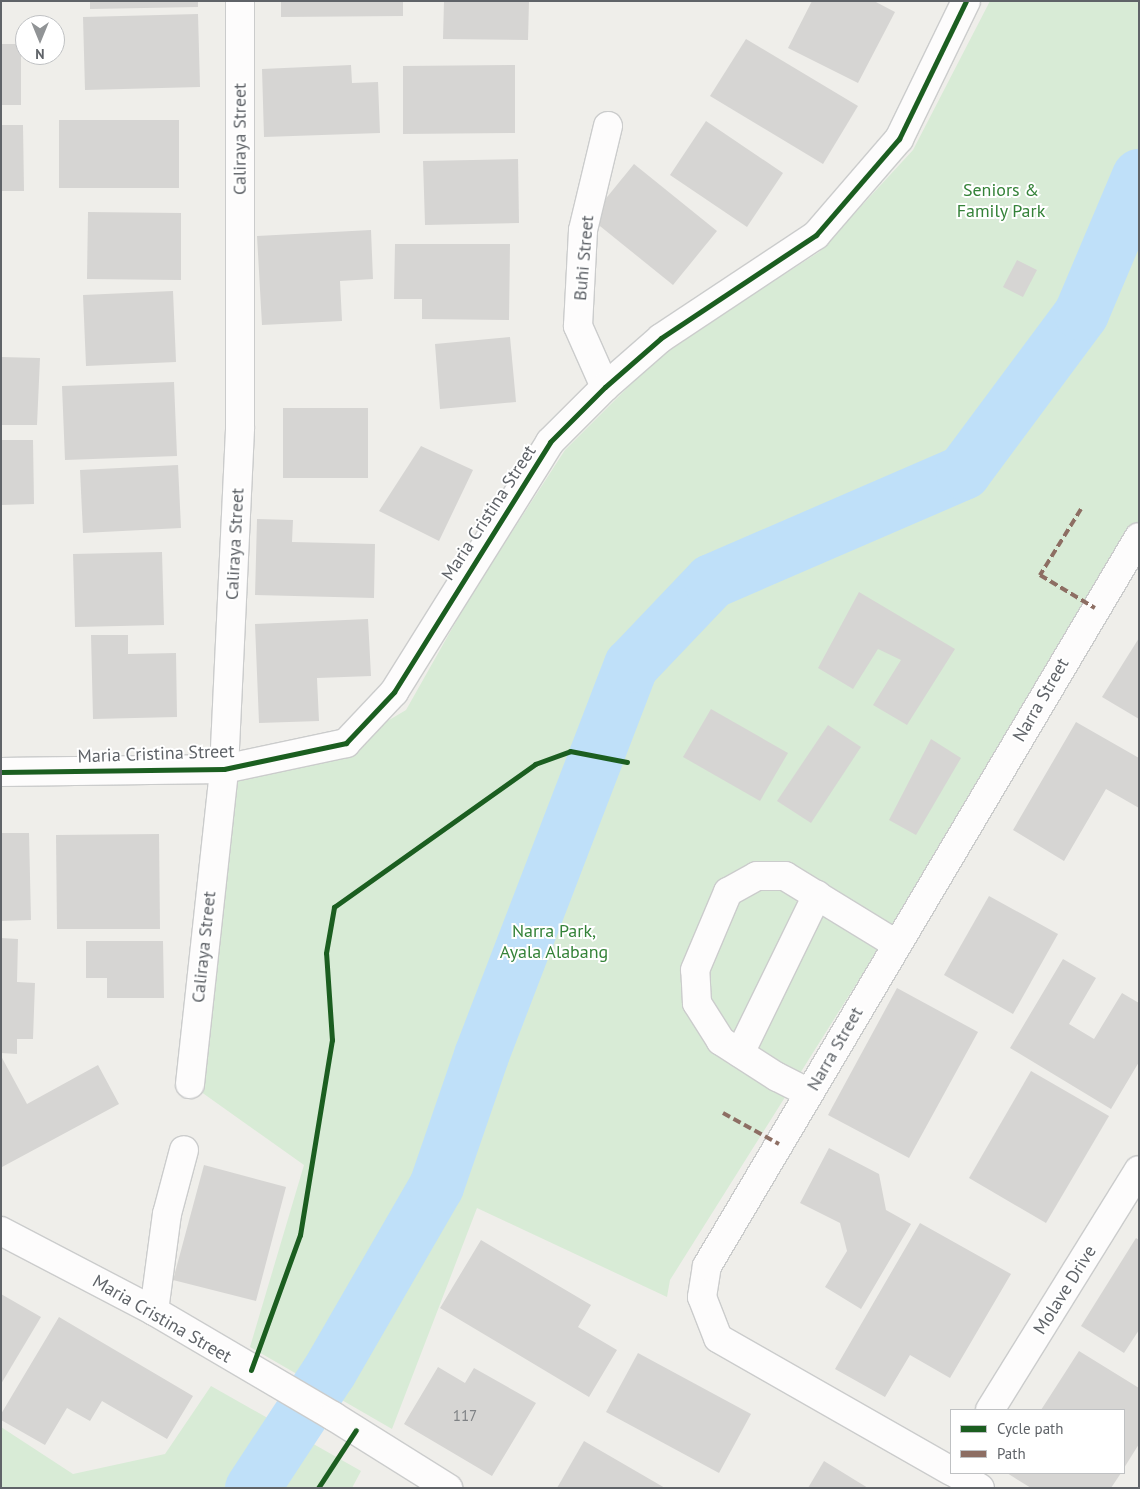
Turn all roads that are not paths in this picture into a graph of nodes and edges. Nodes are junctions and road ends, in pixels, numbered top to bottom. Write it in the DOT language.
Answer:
graph roads {
  1 [pos="240,1"];
  2 [pos="966,1"];
  3 [pos="608,126"];
  4 [pos="605,387"];
  5 [pos="1139,537"];
  6 [pos="224,769"];
  7 [pos="1,772"];
  8 [pos="817,895"];
  9 [pos="896,944"];
  10 [pos="740,1053"];
  11 [pos="190,1084"];
  12 [pos="809,1092"];
  13 [pos="184,1150"];
  14 [pos="1139,1170"];
  15 [pos="1,1231"];
  16 [pos="154,1311"];
  17 [pos="991,1409"];
  18 [pos="950,1470"];
  19 [pos="952,1474"];
  20 [pos="956,1474"];
  21 [pos="448,1488"];
  22 [pos="943,1488"];
  23 [pos="980,1488"];
  1 -- 6 [label="street, Caliraya Street"];
  2 -- 4 [label="street, Maria Cristina Street"];
  3 -- 4 [label="street, Buhi Street"];
  4 -- 6 [label="street, Maria Cristina Street"];
  5 -- 9 [label="street, Narra Street"];
  6 -- 7 [label="street, Maria Cristina Street"];
  6 -- 11 [label="street, Caliraya Street"];
  8 -- 9 [label="street"];
  8 -- 10 [label="street"];
  8 -- 10 [label="street"];
  9 -- 12 [label="street, Narra Street"];
  10 -- 12 [label="street"];
  12 -- 18 [label="street, Narra Street"];
  13 -- 16 [label="street"];
  14 -- 17 [label="street, Molave Drive"];
  15 -- 16 [label="street, Maria Cristina Street"];
  16 -- 21 [label="street, Maria Cristina Street"];
  19 -- 22 [label="street"];
  20 -- 23 [label="street, Narra Street"];
}
